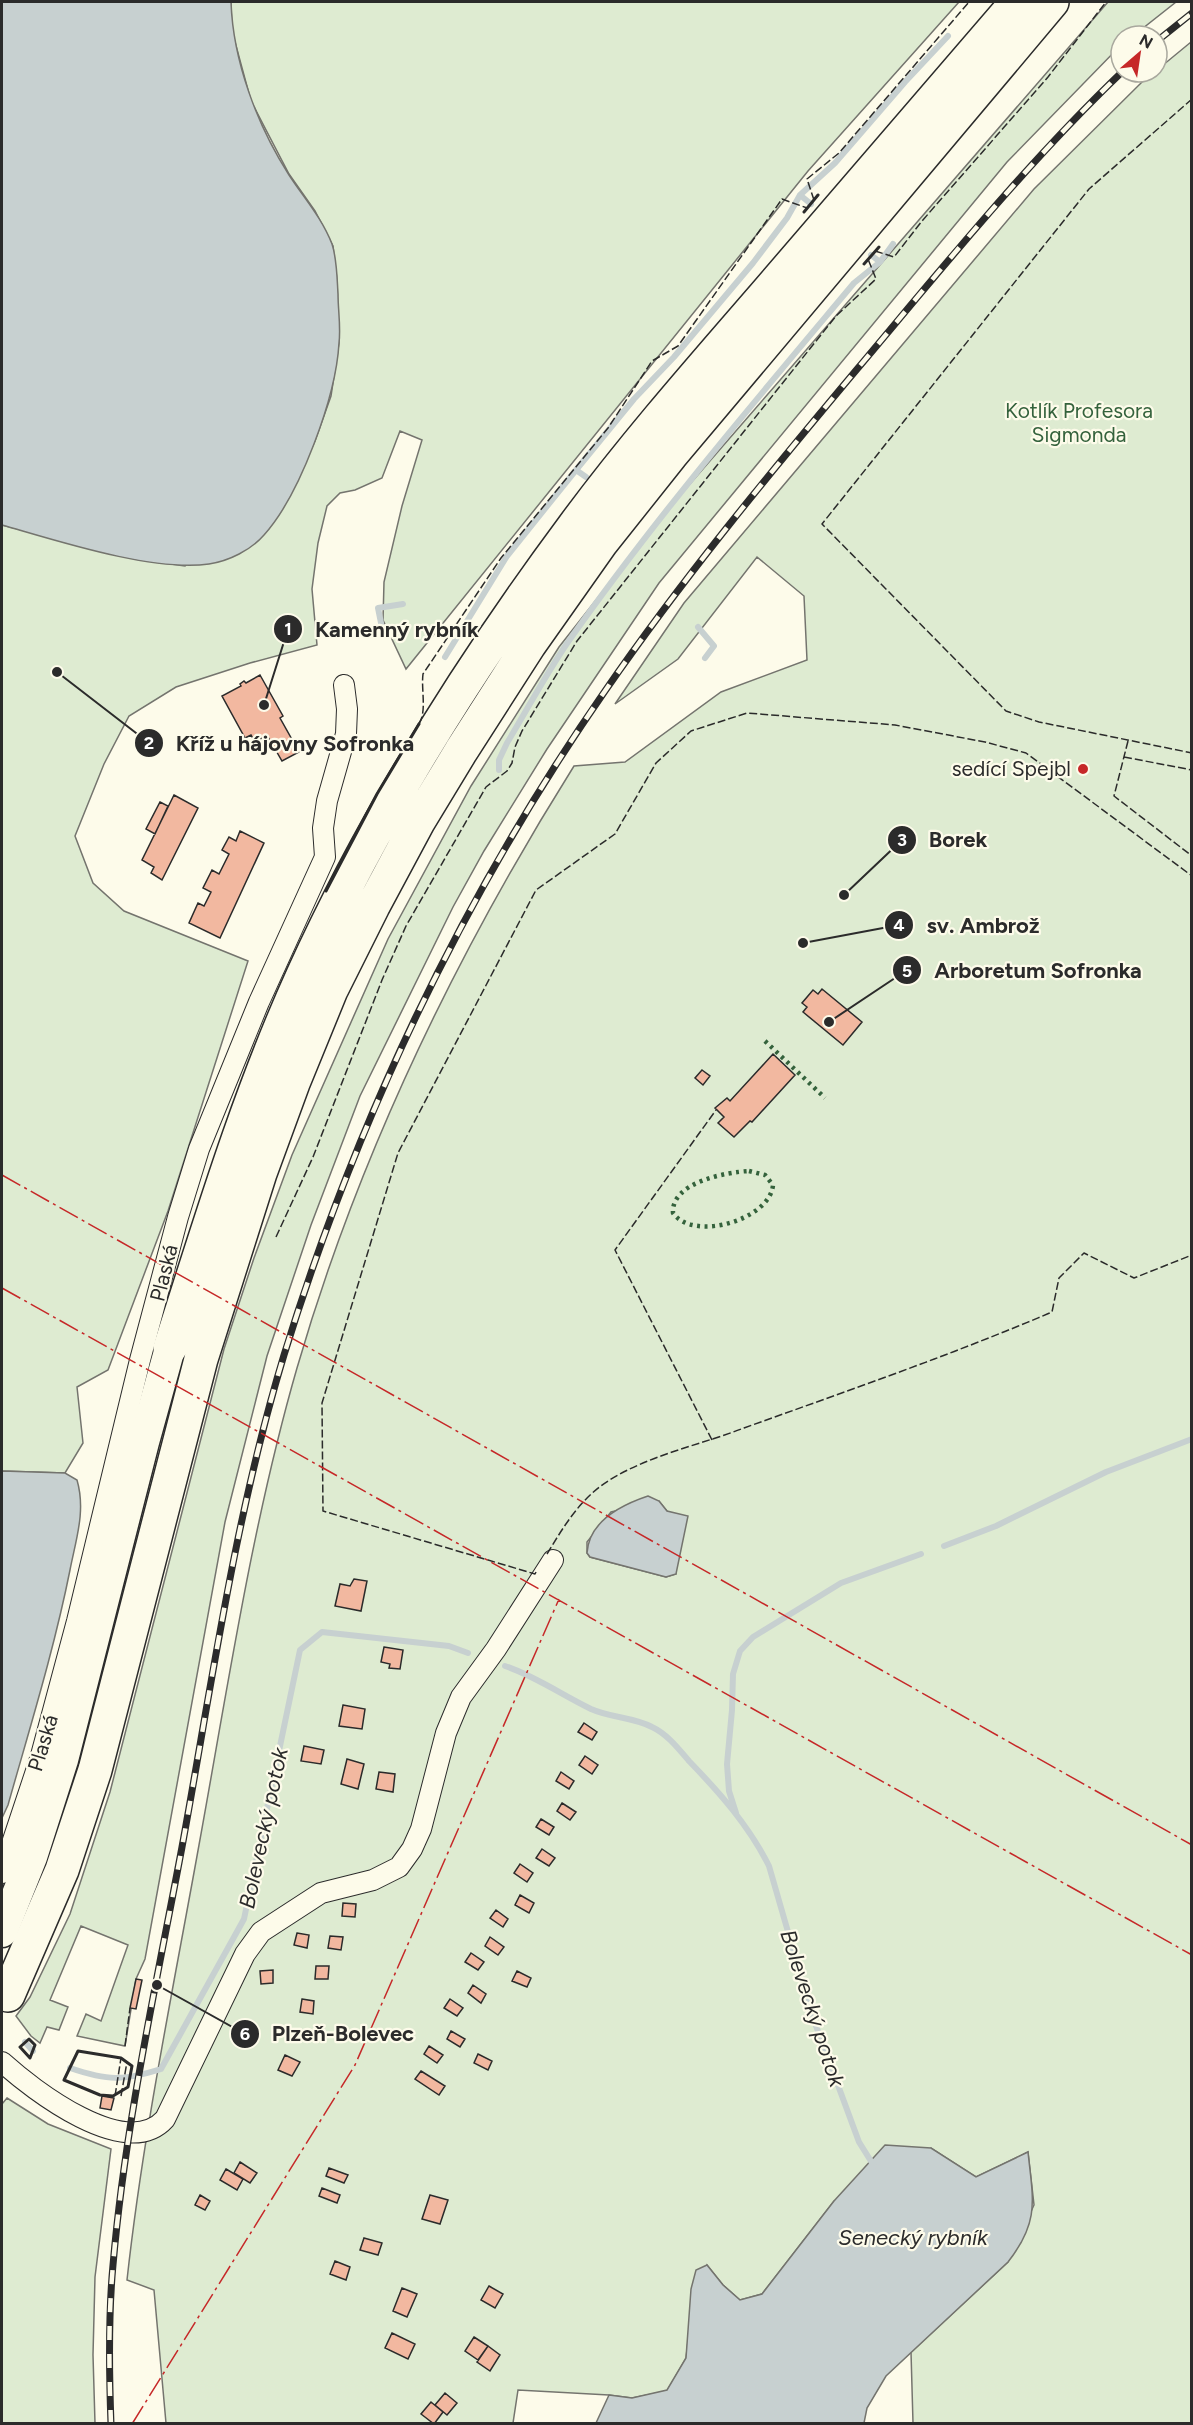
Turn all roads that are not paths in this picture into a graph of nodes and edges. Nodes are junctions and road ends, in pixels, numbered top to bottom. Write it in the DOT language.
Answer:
graph roads {
  1 [pos="1017,2"];
  2 [pos="1052,2"];
  3 [pos="344,685"];
  4 [pos="170,1348"];
  5 [pos="553,1560"];
  6 [pos="2,1873"];
  7 [pos="2,1932"];
  8 [pos="5,2003"];
  9 [pos="2,2062"];
  1 -- 4 [label="highway"];
  2 -- 8 [label="highway"];
  3 -- 6 [label="street, Plaská"];
  4 -- 7 [label="main road, Plaská"];
  5 -- 9 [label="street"];
}
